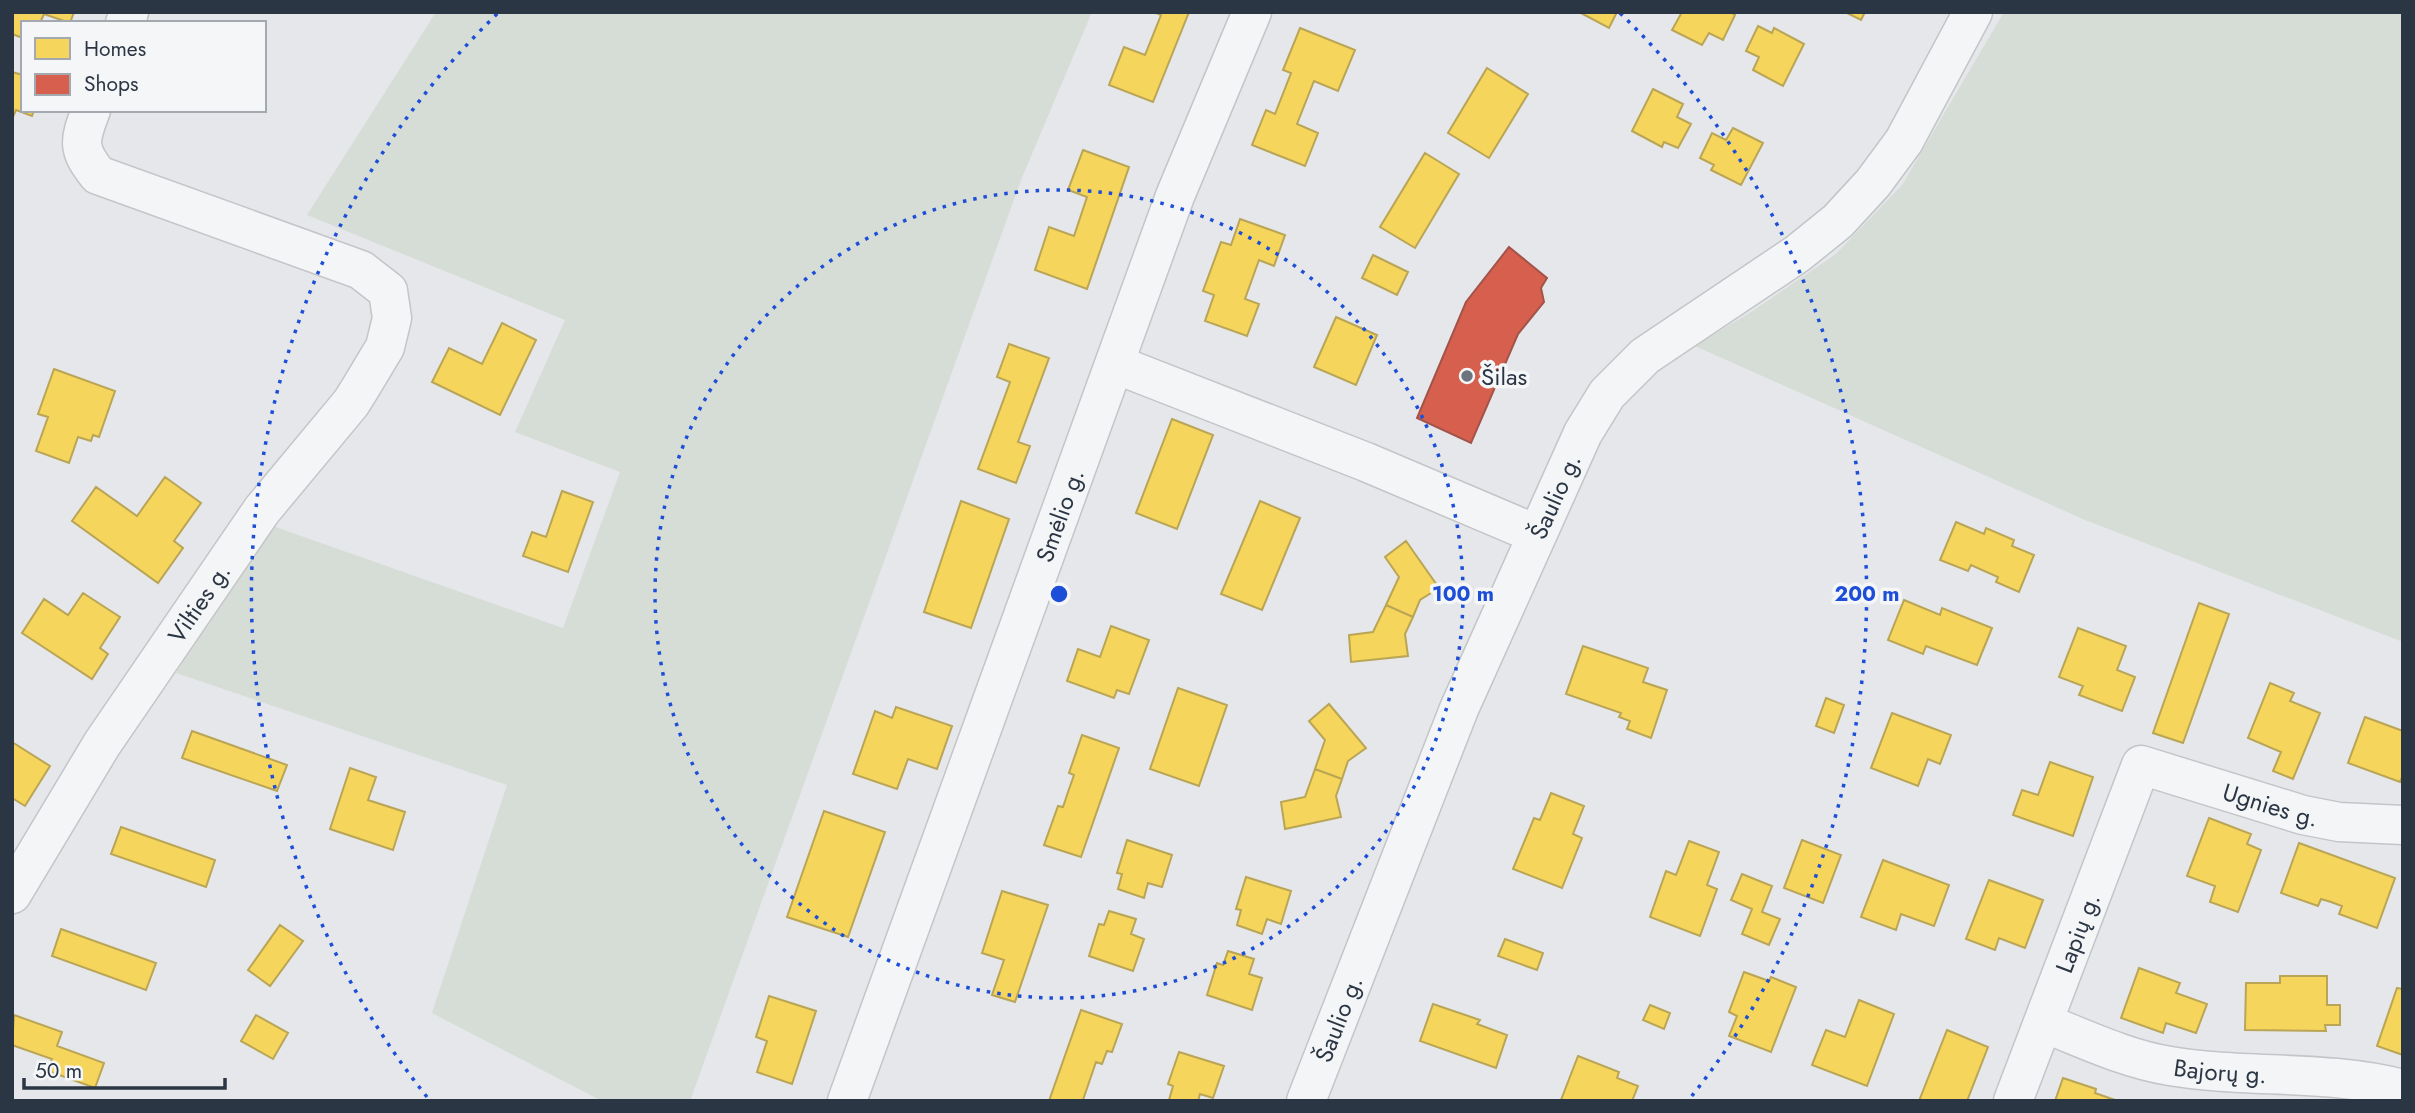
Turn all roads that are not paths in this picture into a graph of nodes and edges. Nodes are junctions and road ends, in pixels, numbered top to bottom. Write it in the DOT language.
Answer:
graph roads {
  1 [pos="1252,12"];
  2 [pos="1973,12"];
  3 [pos="88,119"];
  4 [pos="1115,364"];
  5 [pos="1536,534"];
  6 [pos="2141,765"];
  7 [pos="2403,825"];
  8 [pos="12,894"];
  9 [pos="2043,1023"];
  10 [pos="2403,1089"];
  11 [pos="847,1101"];
  12 [pos="1306,1101"];
  13 [pos="2013,1101"];
  1 -- 4 [label="street, Smėlio g."];
  2 -- 5 [label="street, Šaulio g."];
  3 -- 8 [label="street, Vilties g."];
  4 -- 5 [label="street"];
  4 -- 11 [label="street, Smėlio g."];
  5 -- 12 [label="street, Šaulio g."];
  6 -- 7 [label="street, Ugnies g."];
  6 -- 9 [label="street, Lapių g."];
  9 -- 10 [label="street, Bajorų g."];
  9 -- 13 [label="street, Lapių g."];
}
